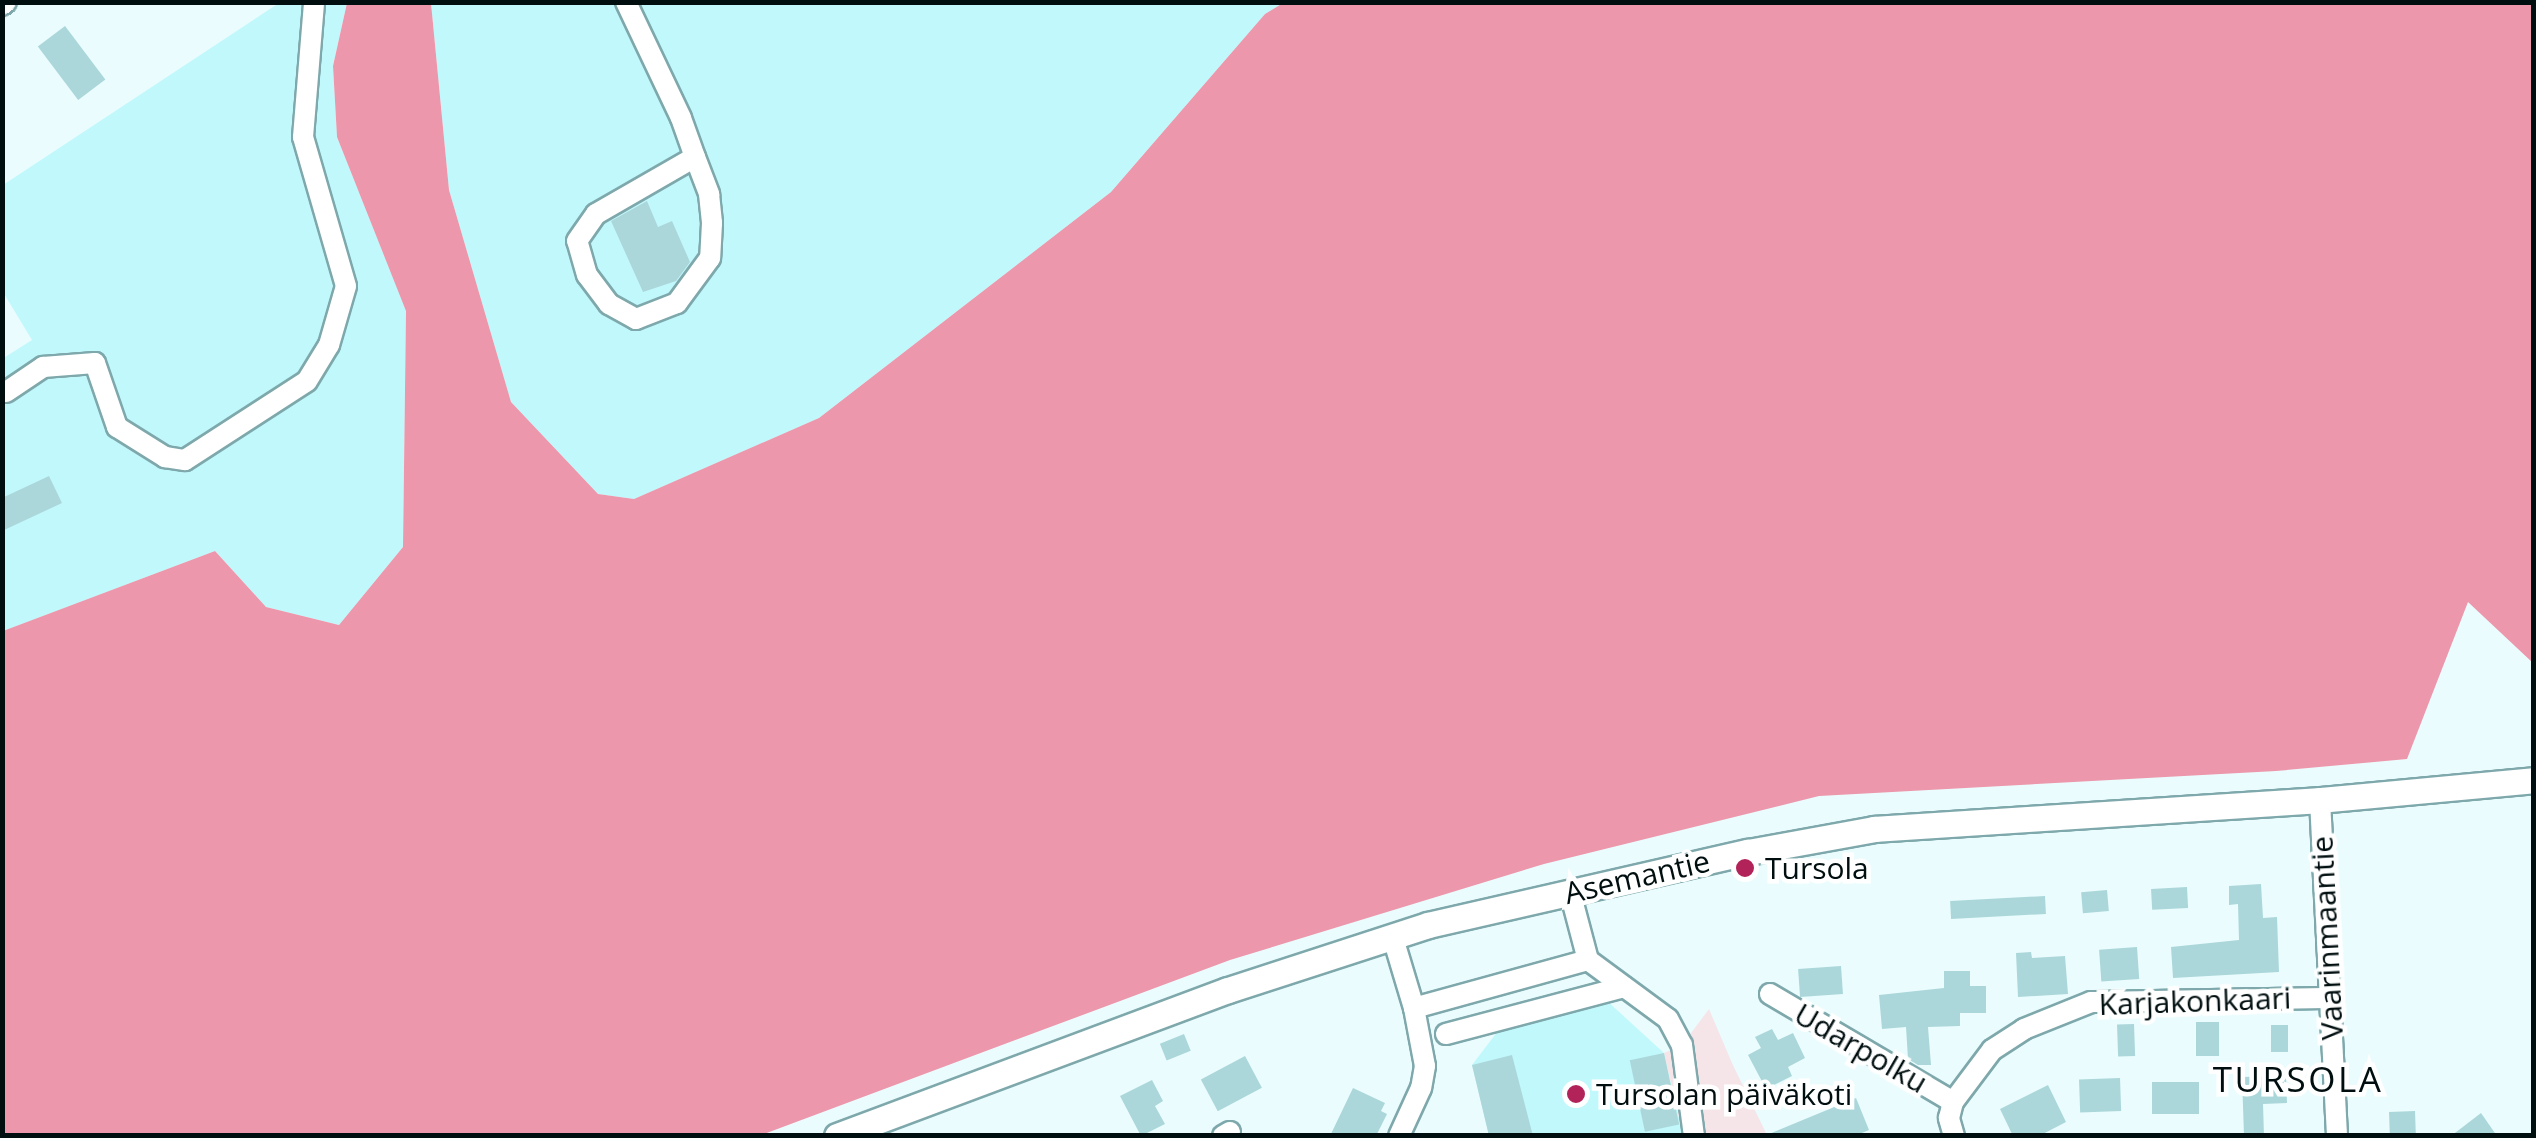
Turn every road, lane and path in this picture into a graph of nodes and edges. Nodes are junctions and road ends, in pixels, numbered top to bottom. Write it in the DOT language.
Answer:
graph roads {
  1 [pos="314,2"];
  2 [pos="626,2"];
  3 [pos="695,157"];
  4 [pos="6,392"];
  5 [pos="2534,780"];
  6 [pos="2320,800"];
  7 [pos="1570,892"];
  8 [pos="1393,938"];
  9 [pos="1588,960"];
  10 [pos="1624,988"];
  11 [pos="1770,994"];
  12 [pos="2330,998"];
  13 [pos="1424,1006"];
  14 [pos="1446,1034"];
  15 [pos="1953,1102"];
  16 [pos="836,1136"];
  17 [pos="1398,1136"];
  18 [pos="1694,1136"];
  19 [pos="1954,1136"];
  20 [pos="2338,1136"];
  1 -- 4 [label="street"];
  2 -- 3 [label="street"];
  3 -- 3 [label="street"];
  5 -- 6 [label="main road, Asemantie"];
  6 -- 7 [label="main road, Asemantie"];
  6 -- 12 [label="street, Vaarinmaantie"];
  7 -- 8 [label="main road, Asemantie"];
  7 -- 9 [label="street"];
  8 -- 13 [label="street"];
  8 -- 16 [label="main road, Asemantie"];
  9 -- 10 [label="street"];
  9 -- 13 [label="street"];
  10 -- 14 [label="street"];
  10 -- 18 [label="street"];
  11 -- 15 [label="street, Udarpolku"];
  12 -- 15 [label="street, Karjakonkaari"];
  12 -- 20 [label="street, Vaarinmaantie"];
  13 -- 17 [label="street"];
  15 -- 19 [label="street"];
}
